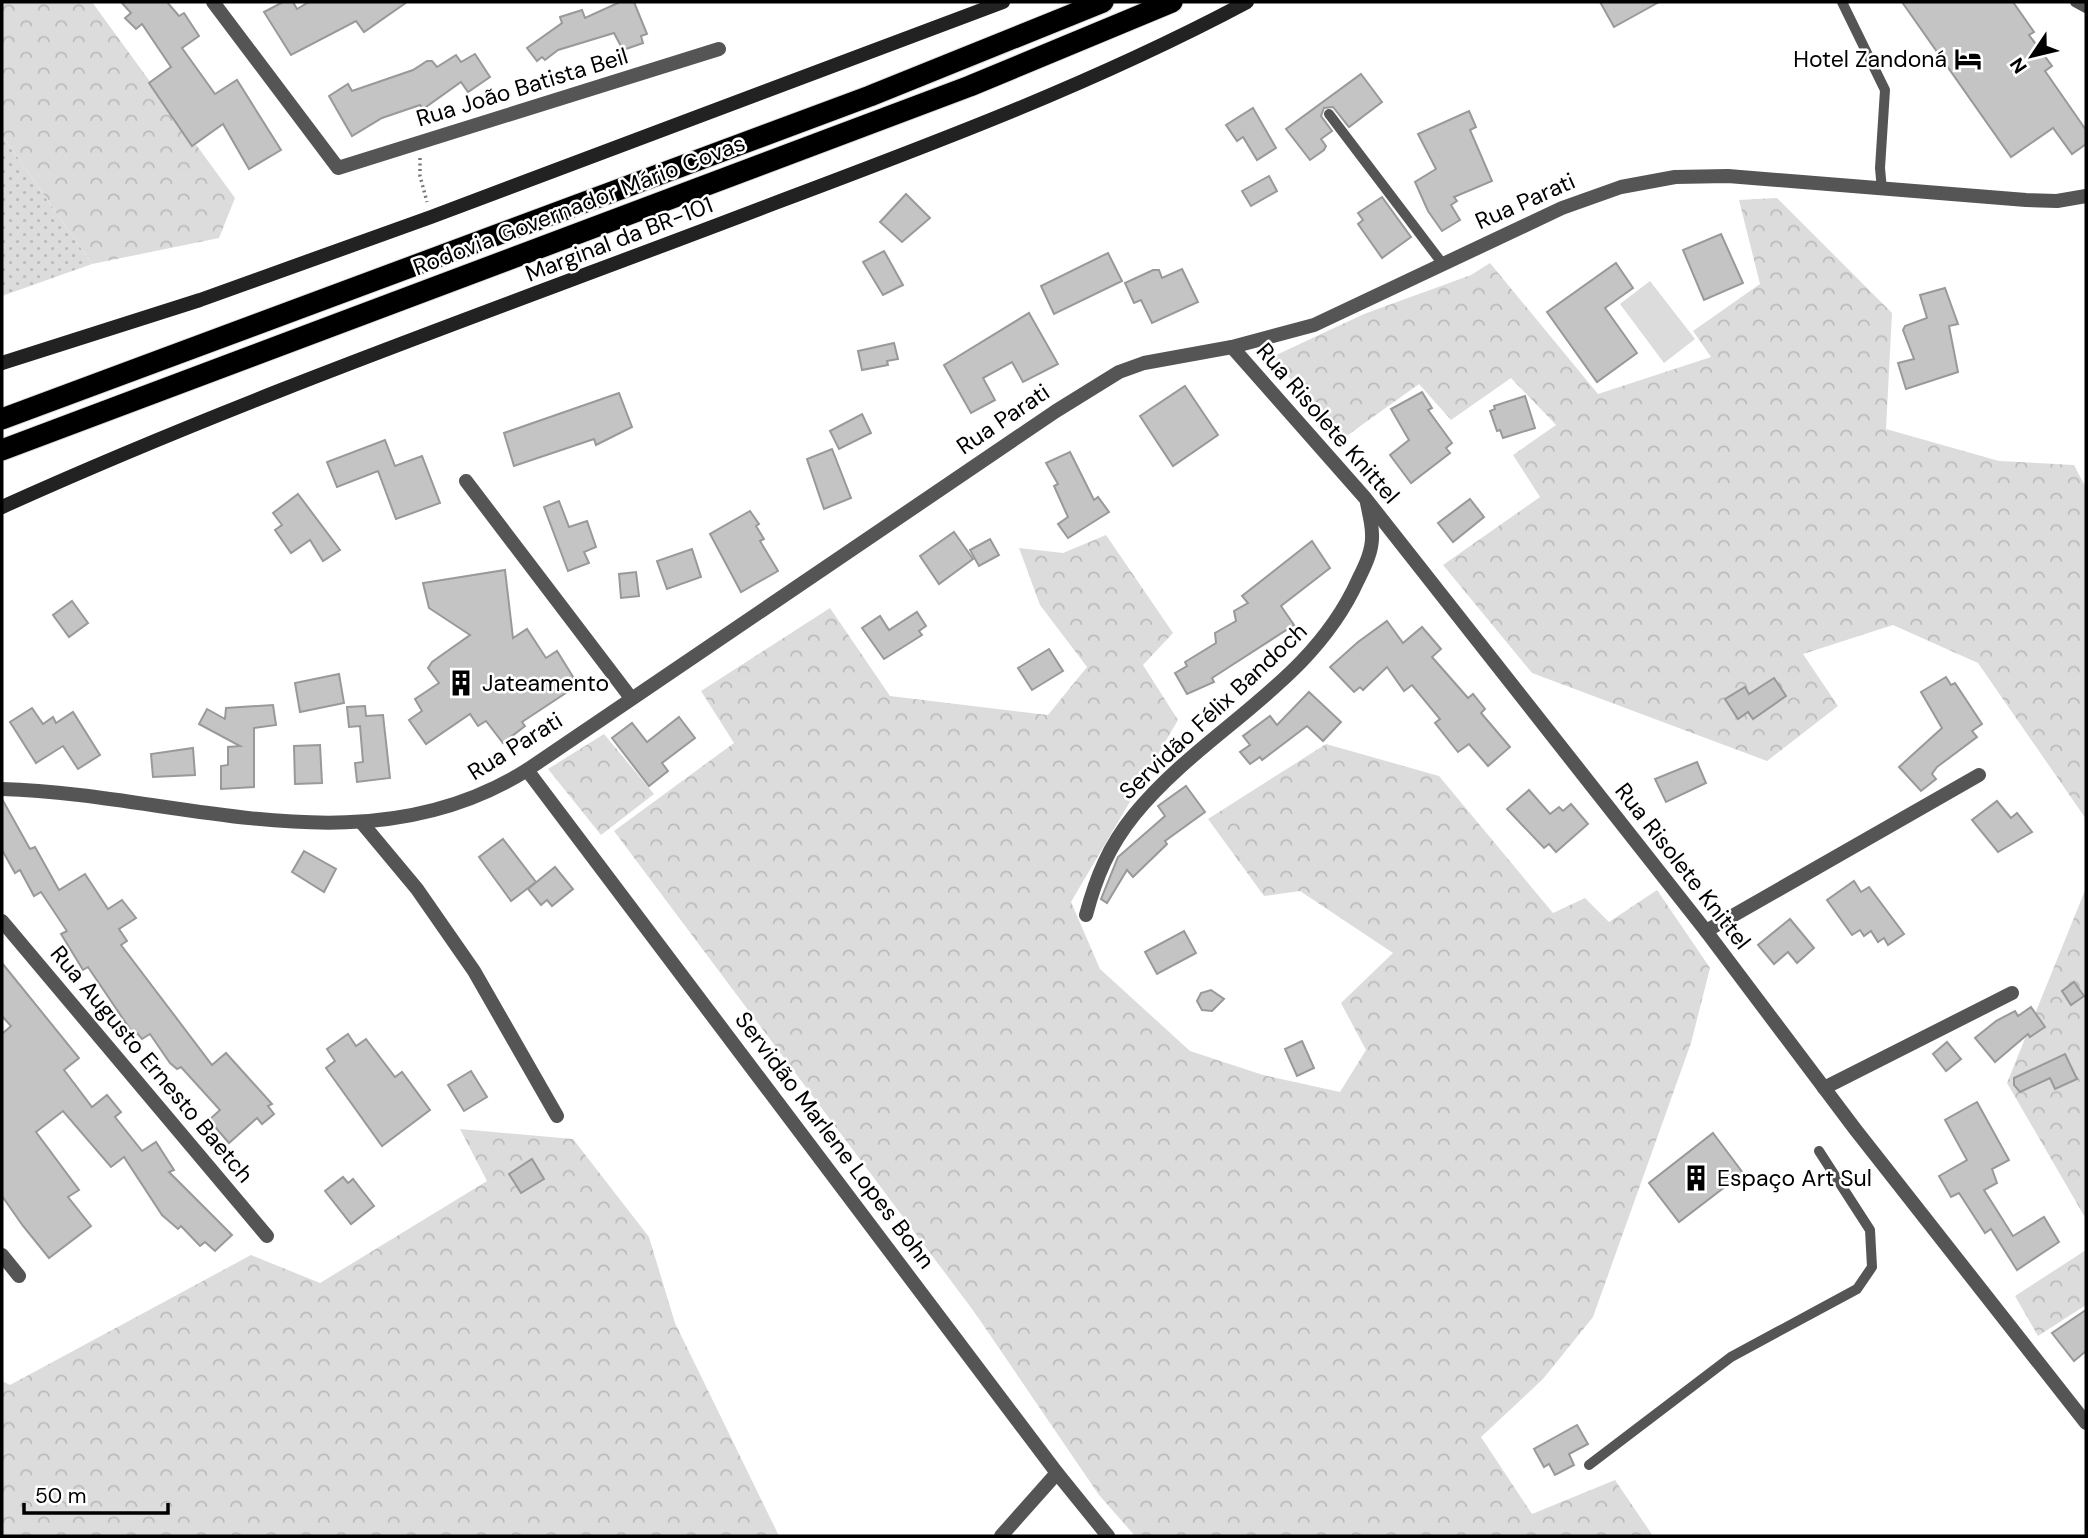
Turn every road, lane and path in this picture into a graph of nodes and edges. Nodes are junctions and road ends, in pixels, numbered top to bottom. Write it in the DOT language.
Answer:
graph roads {
  1 [pos="214,2"];
  2 [pos="1003,2"];
  3 [pos="1103,2"];
  4 [pos="1172,2"];
  5 [pos="1247,2"];
  6 [pos="1842,2"];
  7 [pos="2075,2"];
  8 [pos="2086,8"];
  9 [pos="719,49"];
  10 [pos="1329,114"];
  11 [pos="420,143"];
  12 [pos="1882,190"];
  13 [pos="2086,196"];
  14 [pos="431,217"];
  15 [pos="1442,263"];
  16 [pos="1232,347"];
  17 [pos="2,363"];
  18 [pos="2,419"];
  19 [pos="2,450"];
  20 [pos="466,481"];
  21 [pos="1366,499"];
  22 [pos="2,507"];
  23 [pos="631,698"];
  24 [pos="527,770"];
  25 [pos="1979,775"];
  26 [pos="2,789"];
  27 [pos="362,823"];
  28 [pos="1086,915"];
  29 [pos="2,921"];
  30 [pos="1706,931"];
  31 [pos="2011,993"];
  32 [pos="1824,1087"];
  33 [pos="558,1116"];
  34 [pos="1819,1151"];
  35 [pos="267,1236"];
  36 [pos="2,1255"];
  37 [pos="19,1276"];
  38 [pos="2086,1423"];
  39 [pos="1589,1465"];
  40 [pos="1056,1473"];
  41 [pos="1001,1536"];
  42 [pos="1108,1536"];
  1 -- 11 [label="street, Rua João Batista Beil"];
  2 -- 14 [label="main road"];
  3 -- 18 [label="highway, Rodovia Governador Mário Covas"];
  4 -- 19 [label="highway, Rodovia Governador Mário Covas"];
  5 -- 22 [label="main road, Marginal da BR-101"];
  6 -- 12 [label="lane"];
  7 -- 8 [label="lane"];
  9 -- 11 [label="street, Rua João Batista Beil"];
  10 -- 15 [label="lane"];
  11 -- 14 [label="path"];
  12 -- 13 [label="street, Rua Parati"];
  12 -- 15 [label="street, Rua Parati"];
  14 -- 17 [label="main road"];
  15 -- 16 [label="street, Rua Parati"];
  16 -- 21 [label="street, Rua Risolete Knittel"];
  16 -- 23 [label="street, Rua Parati"];
  20 -- 23 [label="street"];
  21 -- 28 [label="street, Servidão Félix Bandoch"];
  21 -- 30 [label="street, Rua Risolete Knittel"];
  23 -- 24 [label="street, Rua Parati"];
  24 -- 27 [label="street, Rua Parati"];
  24 -- 40 [label="street, Servidão Marlene Lopes Bohn"];
  25 -- 30 [label="street"];
  26 -- 27 [label="street, Rua Parati"];
  27 -- 33 [label="street"];
  29 -- 35 [label="street, Rua Augusto Ernesto Baetch"];
  30 -- 32 [label="street, Rua Risolete Knittel"];
  31 -- 32 [label="street"];
  32 -- 38 [label="street, Rua Risolete Knittel"];
  34 -- 39 [label="lane"];
  36 -- 37 [label="street"];
  40 -- 41 [label="street"];
  40 -- 42 [label="street, Servidão Marlene Lopes Bohn"];
}
